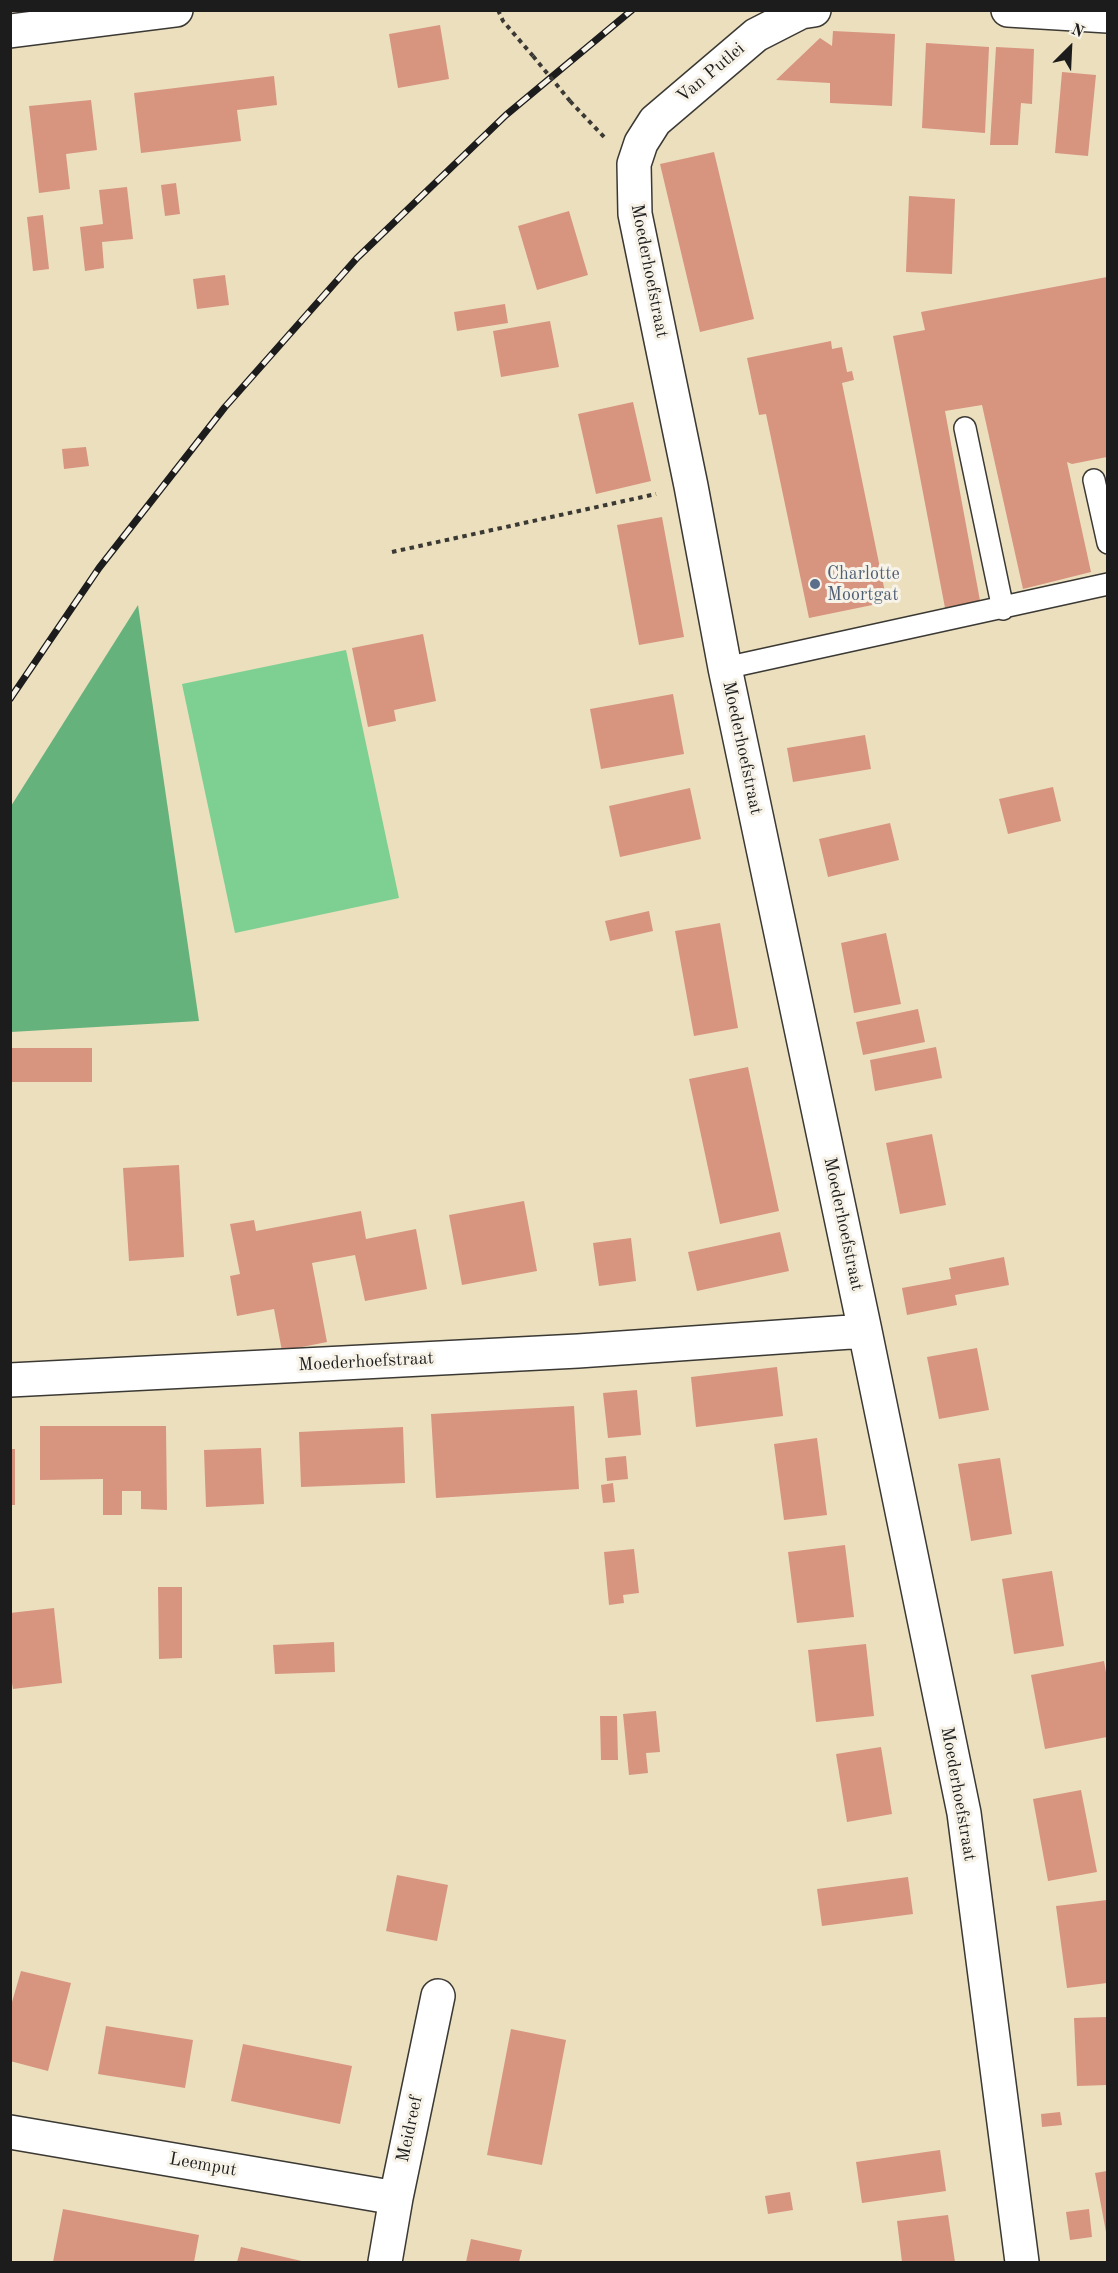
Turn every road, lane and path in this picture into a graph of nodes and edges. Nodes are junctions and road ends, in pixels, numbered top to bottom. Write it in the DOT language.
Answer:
graph roads {
  1 [pos="176,10"];
  2 [pos="498,10"];
  3 [pos="814,10"];
  4 [pos="1008,10"];
  5 [pos="1107,16"];
  6 [pos="10,32"];
  7 [pos="608,141"];
  8 [pos="633,164"];
  9 [pos="965,428"];
  10 [pos="1094,480"];
  11 [pos="692,486"];
  12 [pos="1107,543"];
  13 [pos="392,552"];
  14 [pos="1107,584"];
  15 [pos="1003,609"];
  16 [pos="725,668"];
  17 [pos="866,1331"];
  18 [pos="10,1380"];
  19 [pos="438,1996"];
  20 [pos="10,2132"];
  21 [pos="396,2198"];
  22 [pos="385,2262"];
  23 [pos="1022,2262"];
  1 -- 6 [label="street"];
  2 -- 7 [label="path, bridge"];
  3 -- 8 [label="street, Van Putlei"];
  4 -- 5 [label="street"];
  8 -- 11 [label="street, Moederhoefstraat"];
  9 -- 15 [label="lane"];
  10 -- 12 [label="lane"];
  11 -- 13 [label="path"];
  11 -- 16 [label="street, Moederhoefstraat"];
  14 -- 15 [label="lane"];
  15 -- 16 [label="lane"];
  16 -- 17 [label="street, Moederhoefstraat"];
  17 -- 18 [label="street, Moederhoefstraat"];
  17 -- 23 [label="street, Moederhoefstraat"];
  19 -- 21 [label="street, Meidreef"];
  20 -- 21 [label="street, Leemput"];
  21 -- 22 [label="street, Meidreef"];
}
